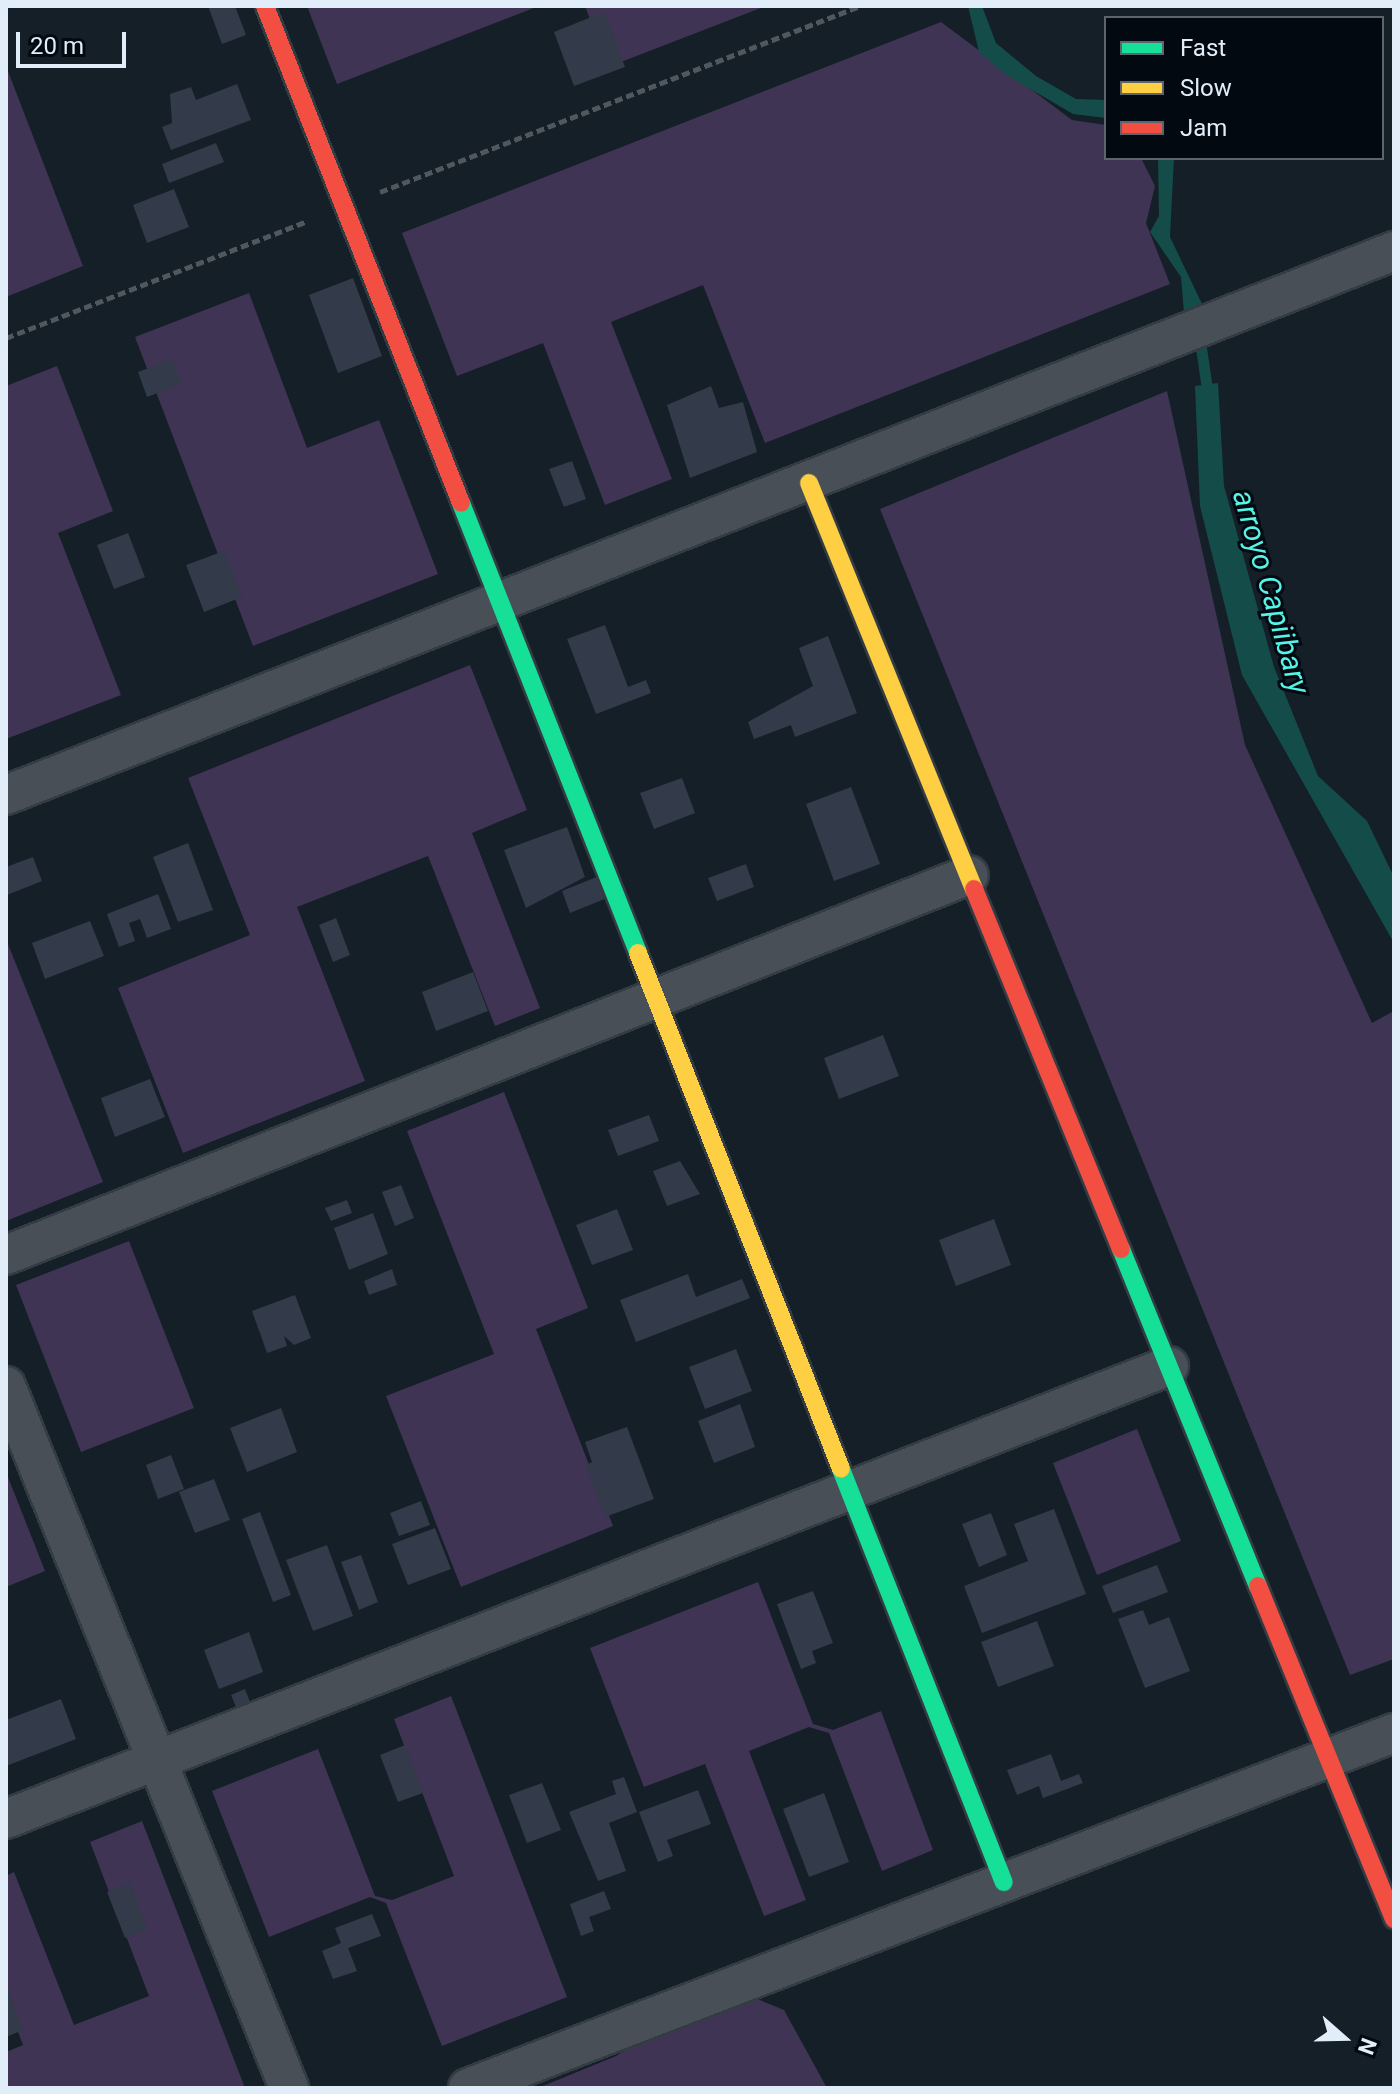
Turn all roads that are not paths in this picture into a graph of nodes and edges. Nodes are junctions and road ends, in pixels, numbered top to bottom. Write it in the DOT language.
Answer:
graph roads {
  1 [pos="265,6"];
  2 [pos="1394,251"];
  3 [pos="809,483"];
  4 [pos="500,602"];
  5 [pos="6,795"];
  6 [pos="969,875"];
  7 [pos="656,999"];
  8 [pos="6,1255"];
  9 [pos="1169,1366"];
  10 [pos="6,1386"];
  11 [pos="850,1490"];
  12 [pos="1394,1733"];
  13 [pos="1328,1758"];
  14 [pos="157,1761"];
  15 [pos="6,1819"];
  16 [pos="1004,1882"];
  17 [pos="1394,1919"];
  18 [pos="289,2088"];
  19 [pos="468,2088"];
  1 -- 4 [label="street"];
  2 -- 3 [label="street"];
  3 -- 4 [label="street"];
  3 -- 6 [label="street"];
  4 -- 5 [label="street"];
  4 -- 7 [label="street"];
  6 -- 7 [label="street"];
  6 -- 9 [label="street"];
  7 -- 8 [label="street"];
  7 -- 11 [label="street"];
  9 -- 11 [label="street"];
  9 -- 13 [label="street"];
  10 -- 14 [label="street"];
  11 -- 14 [label="street"];
  11 -- 16 [label="street"];
  12 -- 13 [label="street"];
  13 -- 16 [label="street"];
  13 -- 17 [label="street"];
  14 -- 15 [label="street"];
  14 -- 18 [label="street"];
  16 -- 19 [label="street"];
}
